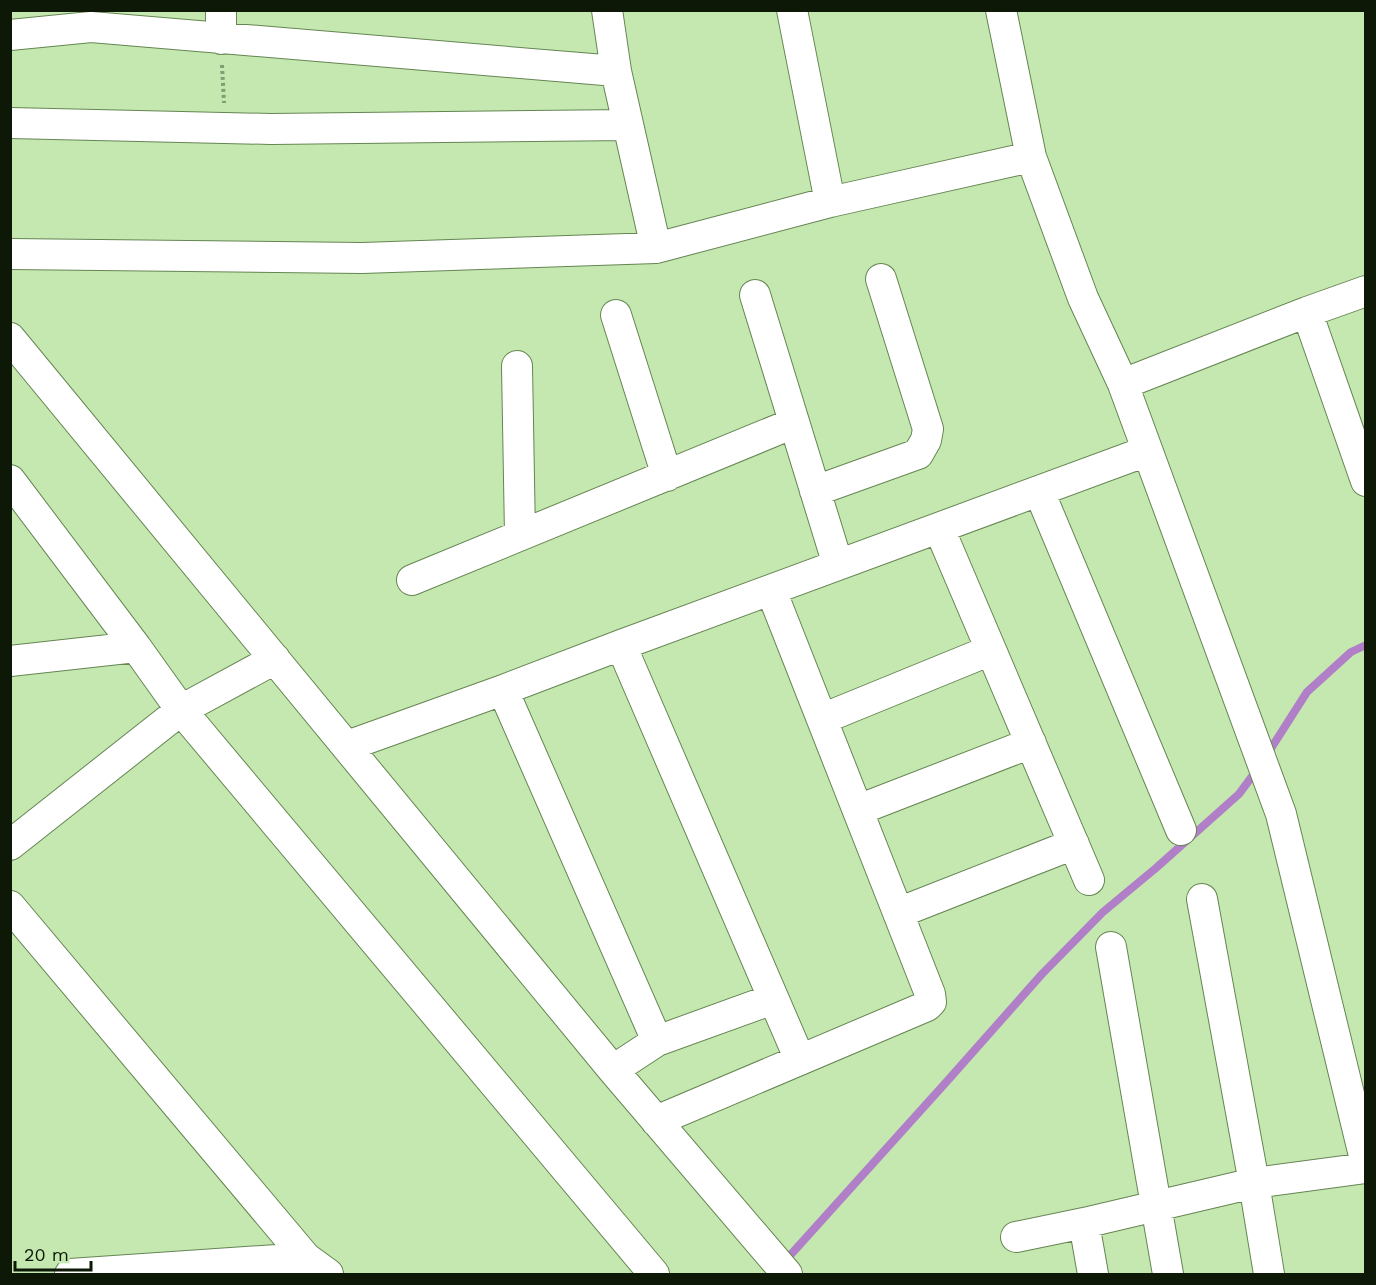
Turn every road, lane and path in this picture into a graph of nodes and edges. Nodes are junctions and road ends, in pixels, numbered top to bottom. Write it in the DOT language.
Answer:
graph roads {
  1 [pos="607,10"];
  2 [pos="792,10"];
  3 [pos="1009,12"];
  4 [pos="91,19"];
  5 [pos="221,25"];
  6 [pos="10,35"];
  7 [pos="616,71"];
  8 [pos="10,123"];
  9 [pos="628,125"];
  10 [pos="225,127"];
  11 [pos="1031,157"];
  12 [pos="830,202"];
  13 [pos="656,248"];
  14 [pos="10,254"];
  15 [pos="881,279"];
  16 [pos="1365,291"];
  17 [pos="755,295"];
  18 [pos="1307,312"];
  19 [pos="616,315"];
  20 [pos="10,338"];
  21 [pos="517,366"];
  22 [pos="1123,384"];
  23 [pos="794,423"];
  24 [pos="1148,451"];
  25 [pos="667,476"];
  26 [pos="10,480"];
  27 [pos="1365,481"];
  28 [pos="815,491"];
  29 [pos="1039,491"];
  30 [pos="939,528"];
  31 [pos="520,535"];
  32 [pos="837,565"];
  33 [pos="412,580"];
  34 [pos="771,590"];
  35 [pos="621,645"];
  36 [pos="136,647"];
  37 [pos="991,650"];
  38 [pos="275,659"];
  39 [pos="10,662"];
  40 [pos="503,690"];
  41 [pos="181,710"];
  42 [pos="822,719"];
  43 [pos="1031,743"];
  44 [pos="347,746"];
  45 [pos="858,810"];
  46 [pos="1181,830"];
  47 [pos="1074,844"];
  48 [pos="10,845"];
  49 [pos="1089,880"];
  50 [pos="1202,899"];
  51 [pos="10,906"];
  52 [pos="898,913"];
  53 [pos="1111,947"];
  54 [pos="773,999"];
  55 [pos="657,1041"];
  56 [pos="800,1060"];
  57 [pos="613,1070"];
  58 [pos="657,1121"];
  59 [pos="1365,1166"];
  60 [pos="1254,1183"];
  61 [pos="1156,1206"];
  62 [pos="1084,1223"];
  63 [pos="1016,1237"];
  64 [pos="778,1265"];
  65 [pos="317,1266"];
  66 [pos="70,1275"];
  67 [pos="654,1275"];
  68 [pos="1093,1275"];
  69 [pos="1168,1275"];
  70 [pos="1269,1275"];
  1 -- 7 [label="street"];
  2 -- 12 [label="street"];
  3 -- 11 [label="street"];
  4 -- 5 [label="street"];
  4 -- 6 [label="street"];
  5 -- 7 [label="street"];
  5 -- 10 [label="path"];
  7 -- 9 [label="street"];
  8 -- 10 [label="street"];
  9 -- 10 [label="street"];
  9 -- 13 [label="street"];
  11 -- 12 [label="street"];
  11 -- 22 [label="street"];
  12 -- 13 [label="street"];
  13 -- 14 [label="street"];
  15 -- 28 [label="street"];
  16 -- 18 [label="street"];
  17 -- 23 [label="street"];
  18 -- 22 [label="street"];
  18 -- 27 [label="street"];
  19 -- 25 [label="street"];
  20 -- 38 [label="street"];
  21 -- 31 [label="street"];
  22 -- 24 [label="street"];
  23 -- 25 [label="street"];
  23 -- 28 [label="street"];
  24 -- 29 [label="street"];
  24 -- 59 [label="street"];
  25 -- 31 [label="street"];
  26 -- 36 [label="street"];
  28 -- 32 [label="street"];
  29 -- 30 [label="street"];
  29 -- 46 [label="street"];
  30 -- 32 [label="street"];
  30 -- 37 [label="street"];
  31 -- 33 [label="street"];
  32 -- 34 [label="street"];
  34 -- 35 [label="street"];
  34 -- 42 [label="street"];
  35 -- 40 [label="street"];
  35 -- 54 [label="street"];
  36 -- 39 [label="street"];
  36 -- 41 [label="street"];
  37 -- 42 [label="street"];
  37 -- 43 [label="street"];
  38 -- 41 [label="street"];
  38 -- 44 [label="street"];
  40 -- 44 [label="street"];
  40 -- 55 [label="street"];
  41 -- 48 [label="street"];
  41 -- 67 [label="street"];
  42 -- 45 [label="street"];
  43 -- 45 [label="street"];
  43 -- 47 [label="street"];
  44 -- 57 [label="street"];
  45 -- 52 [label="street"];
  47 -- 49 [label="street"];
  47 -- 52 [label="street"];
  50 -- 60 [label="street"];
  51 -- 65 [label="street"];
  52 -- 56 [label="street"];
  53 -- 61 [label="street"];
  54 -- 55 [label="street"];
  54 -- 56 [label="street"];
  55 -- 57 [label="street"];
  56 -- 58 [label="street"];
  57 -- 58 [label="street"];
  58 -- 64 [label="street"];
  59 -- 60 [label="street"];
  60 -- 61 [label="street"];
  60 -- 70 [label="street"];
  61 -- 62 [label="street"];
  61 -- 69 [label="street"];
  62 -- 63 [label="street"];
  62 -- 68 [label="street"];
  65 -- 66 [label="street"];
}
